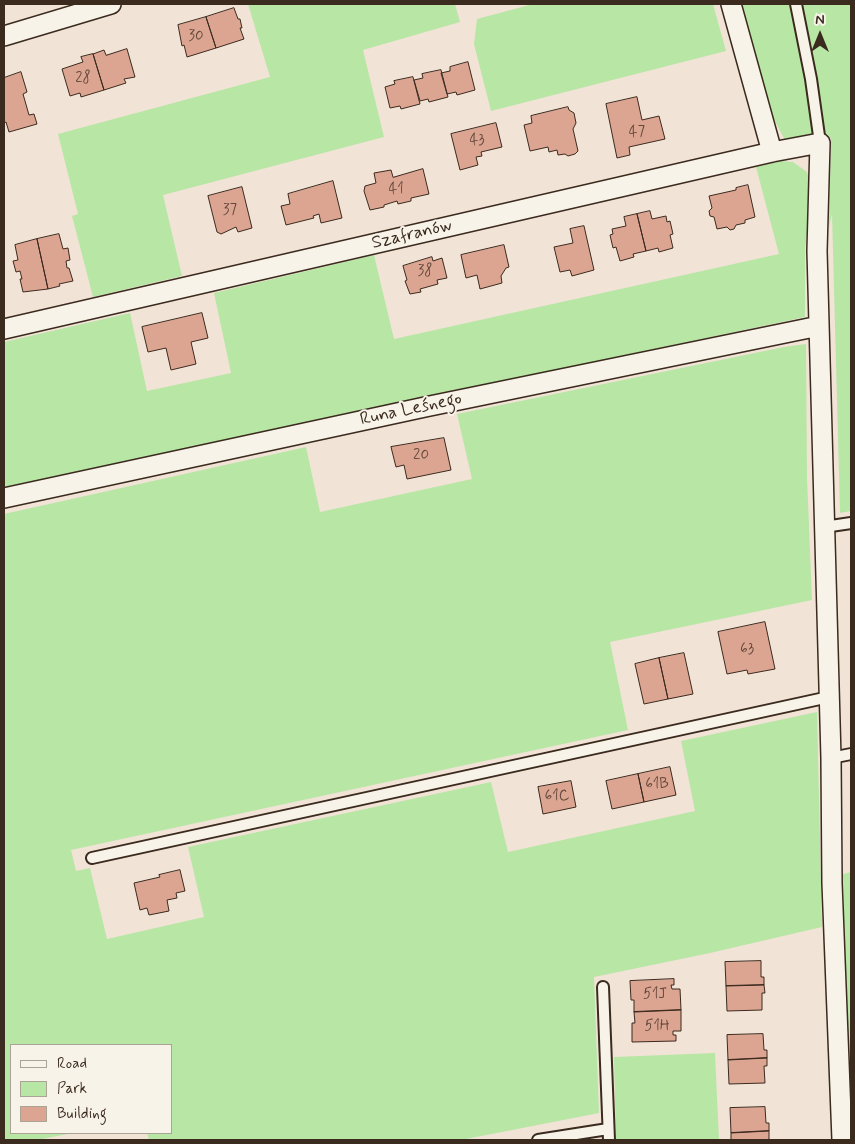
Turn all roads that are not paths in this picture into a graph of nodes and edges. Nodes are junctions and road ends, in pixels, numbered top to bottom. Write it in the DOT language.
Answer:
graph roads {
  1 [pos="111,4"];
  2 [pos="730,4"];
  3 [pos="796,4"];
  4 [pos="4,36"];
  5 [pos="820,143"];
  6 [pos="772,152"];
  7 [pos="819,326"];
  8 [pos="4,329"];
  9 [pos="4,498"];
  10 [pos="851,522"];
  11 [pos="824,527"];
  12 [pos="829,697"];
  13 [pos="851,754"];
  14 [pos="831,758"];
  15 [pos="92,858"];
  16 [pos="604,987"];
  17 [pos="608,1129"];
  18 [pos="538,1140"];
  19 [pos="609,1140"];
  20 [pos="842,1140"];
  1 -- 4 [label="street"];
  2 -- 6 [label="street"];
  3 -- 5 [label="lane"];
  5 -- 6 [label="street, Szafranów"];
  5 -- 7 [label="street"];
  6 -- 8 [label="street, Szafranów"];
  7 -- 9 [label="street, Runa Leśnego"];
  7 -- 11 [label="street"];
  10 -- 11 [label="lane"];
  11 -- 12 [label="street"];
  12 -- 14 [label="street"];
  12 -- 15 [label="lane"];
  13 -- 14 [label="lane"];
  14 -- 20 [label="street"];
  16 -- 17 [label="lane"];
  17 -- 18 [label="lane"];
  17 -- 19 [label="lane"];
}
